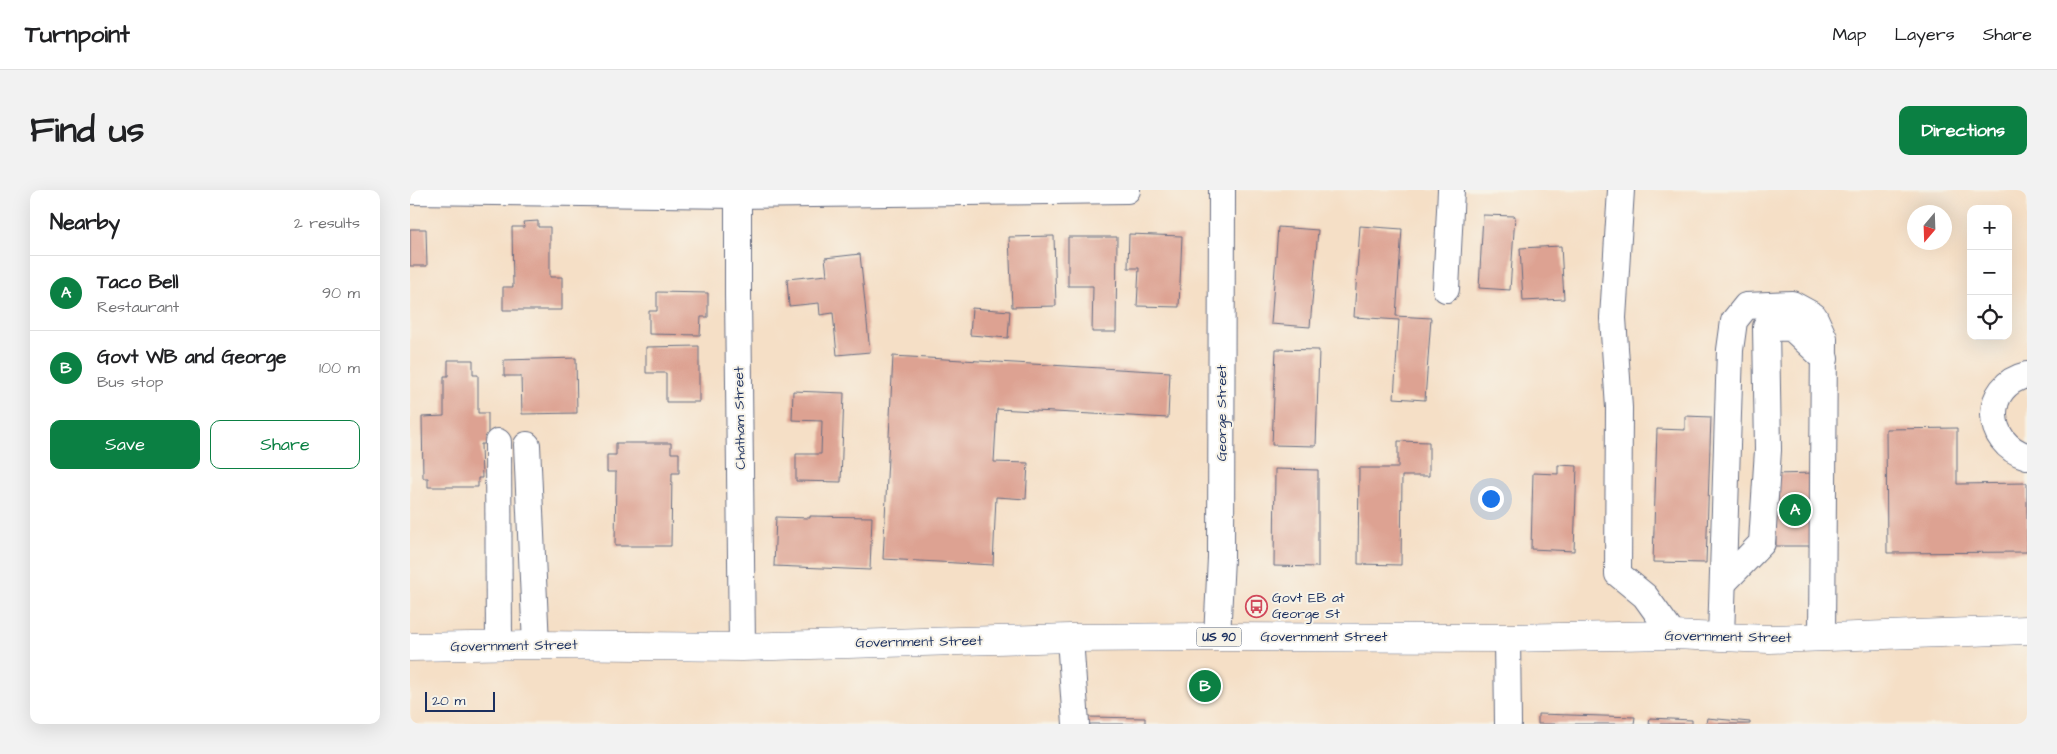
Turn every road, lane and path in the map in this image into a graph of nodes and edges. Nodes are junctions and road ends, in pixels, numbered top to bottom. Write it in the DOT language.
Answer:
graph roads {
  1 [pos="1127,190"];
  2 [pos="1222,190"];
  3 [pos="1451,190"];
  4 [pos="1621,190"];
  5 [pos="410,191"];
  6 [pos="738,192"];
  7 [pos="1446,289"];
  8 [pos="1825,359"];
  9 [pos="2027,375"];
  10 [pos="498,442"];
  11 [pos="527,445"];
  12 [pos="2027,456"];
  13 [pos="1724,582"];
  14 [pos="2027,630"];
  15 [pos="1673,635"];
  16 [pos="1721,636"];
  17 [pos="1216,637"];
  18 [pos="1822,637"];
  19 [pos="1070,638"];
  20 [pos="1507,638"];
  21 [pos="536,645"];
  22 [pos="499,646"];
  23 [pos="742,647"];
  24 [pos="410,648"];
  25 [pos="1076,724"];
  26 [pos="1508,724"];
  1 -- 6 [label="street"];
  2 -- 17 [label="street, George Street"];
  3 -- 7 [label="street"];
  4 -- 15 [label="street"];
  5 -- 6 [label="street"];
  6 -- 23 [label="street, Chatham Street"];
  8 -- 13 [label="street"];
  8 -- 13 [label="street"];
  8 -- 18 [label="street"];
  9 -- 12 [label="street"];
  10 -- 22 [label="street"];
  11 -- 21 [label="street"];
  13 -- 16 [label="street"];
  14 -- 18 [label="main road, Government Street / US 90"];
  15 -- 16 [label="main road, Government Street / US 90"];
  15 -- 20 [label="main road, Government Street / US 90"];
  16 -- 18 [label="main road, Government Street / US 90"];
  17 -- 19 [label="main road, Government Street / US 90"];
  17 -- 20 [label="main road, Government Street / US 90"];
  19 -- 23 [label="main road, Government Street / US 90"];
  19 -- 25 [label="street"];
  20 -- 26 [label="street"];
  21 -- 22 [label="main road, Government Street / US 90"];
  21 -- 23 [label="main road, Government Street / US 90"];
  22 -- 24 [label="main road, Government Street / US 90"];
}
